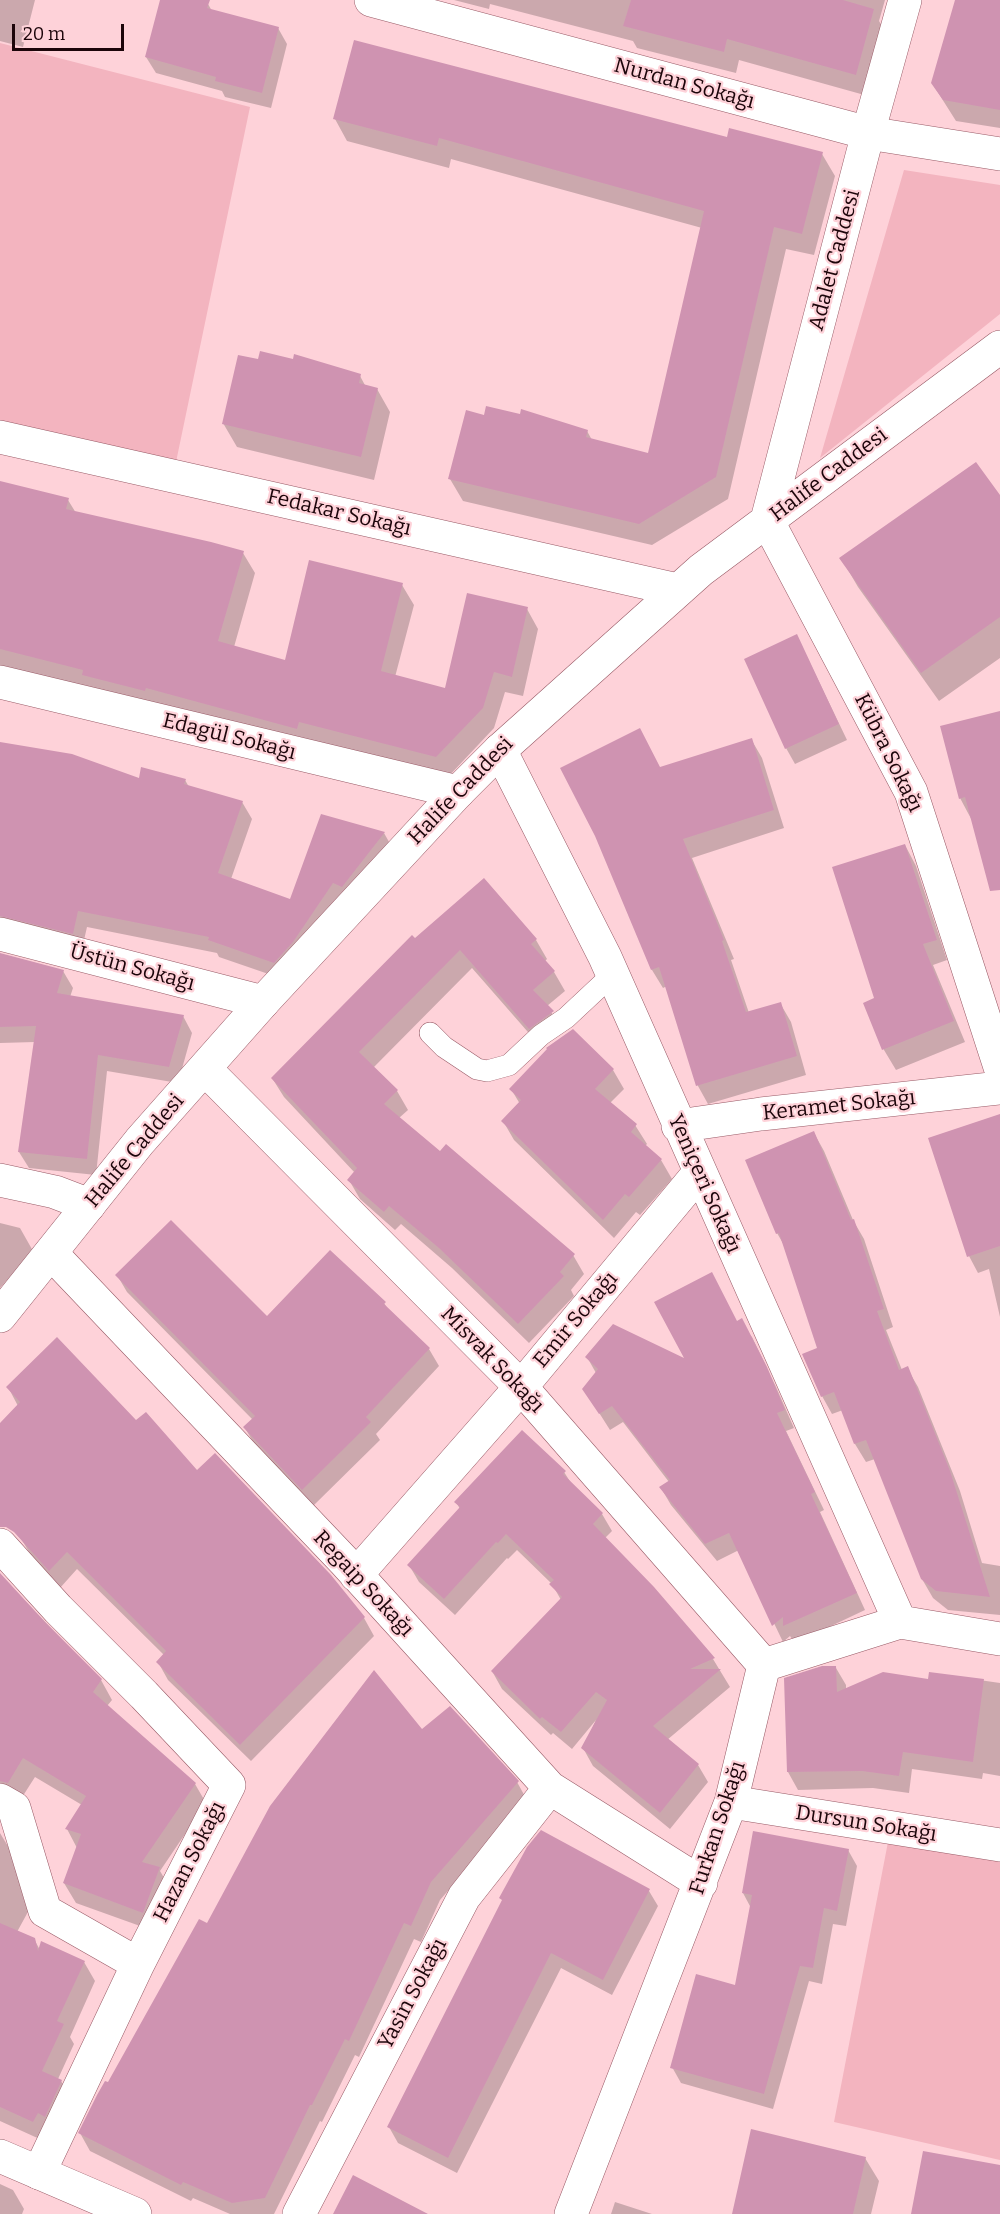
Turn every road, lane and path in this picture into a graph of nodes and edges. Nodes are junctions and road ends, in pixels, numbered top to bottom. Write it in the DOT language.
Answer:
graph roads {
  1 [pos="370,0"];
  2 [pos="905,0"];
  3 [pos="868,134"];
  4 [pos="1000,154"];
  5 [pos="1000,347"];
  6 [pos="0,437"];
  7 [pos="767,520"];
  8 [pos="678,590"];
  9 [pos="0,682"];
  10 [pos="500,750"];
  11 [pos="458,792"];
  12 [pos="0,934"];
  13 [pos="612,975"];
  14 [pos="263,1002"];
  15 [pos="430,1033"];
  16 [pos="1000,1067"];
  17 [pos="205,1069"];
  18 [pos="1000,1088"];
  19 [pos="678,1126"];
  20 [pos="699,1173"];
  21 [pos="0,1180"];
  22 [pos="89,1205"];
  23 [pos="51,1253"];
  24 [pos="0,1316"];
  25 [pos="520,1387"];
  26 [pos="0,1545"];
  27 [pos="356,1575"];
  28 [pos="900,1622"];
  29 [pos="1000,1639"];
  30 [pos="764,1665"];
  31 [pos="550,1788"];
  32 [pos="0,1800"];
  33 [pos="731,1802"];
  34 [pos="1000,1845"];
  35 [pos="701,1883"];
  36 [pos="138,1964"];
  37 [pos="0,2156"];
  38 [pos="39,2173"];
  39 [pos="135,2214"];
  40 [pos="299,2214"];
  41 [pos="571,2214"];
  1 -- 3 [label="street, Nurdan Sokağı"];
  2 -- 3 [label="street, Adalet Caddesi"];
  3 -- 4 [label="street, Nurdan Sokağı"];
  3 -- 7 [label="street, Adalet Caddesi"];
  5 -- 7 [label="street, Halife Caddesi"];
  6 -- 8 [label="street, Fedakar Sokağı"];
  7 -- 8 [label="street, Halife Caddesi"];
  7 -- 16 [label="street, Kübra Sokağı"];
  8 -- 10 [label="street, Halife Caddesi"];
  9 -- 11 [label="street, Edagül Sokağı"];
  10 -- 11 [label="street, Halife Caddesi"];
  10 -- 13 [label="street, Yeniçeri Sokağı"];
  11 -- 14 [label="street, Halife Caddesi"];
  12 -- 14 [label="street, Üstün Sokağı"];
  13 -- 15 [label="lane"];
  13 -- 19 [label="street, Yeniçeri Sokağı"];
  14 -- 17 [label="street, Halife Caddesi"];
  17 -- 22 [label="street, Halife Caddesi"];
  17 -- 25 [label="street, Misvak Sokağı"];
  18 -- 19 [label="street, Keramet Sokağı"];
  19 -- 20 [label="street, Yeniçeri Sokağı"];
  20 -- 25 [label="street, Emir Sokağı"];
  20 -- 28 [label="street, Yeniçeri Sokağı"];
  21 -- 22 [label="street"];
  22 -- 23 [label="street, Halife Caddesi"];
  23 -- 24 [label="street, Halife Caddesi"];
  23 -- 27 [label="street, Regaip Sokağı"];
  25 -- 27 [label="street, Emir Sokağı"];
  25 -- 30 [label="street, Misvak Sokağı"];
  26 -- 36 [label="street, Hazan Sokağı"];
  27 -- 31 [label="street, Regaip Sokağı"];
  28 -- 29 [label="street"];
  28 -- 30 [label="street"];
  30 -- 33 [label="street, Furkan Sokağı"];
  31 -- 35 [label="street, Regaip Sokağı"];
  31 -- 40 [label="street, Yasin Sokağı"];
  32 -- 36 [label="street"];
  33 -- 34 [label="street, Dursun Sokağı"];
  33 -- 35 [label="street, Furkan Sokağı"];
  35 -- 41 [label="street, Furkan Sokağı"];
  36 -- 38 [label="street, Hazan Sokağı"];
  37 -- 38 [label="street"];
  38 -- 39 [label="street"];
}
